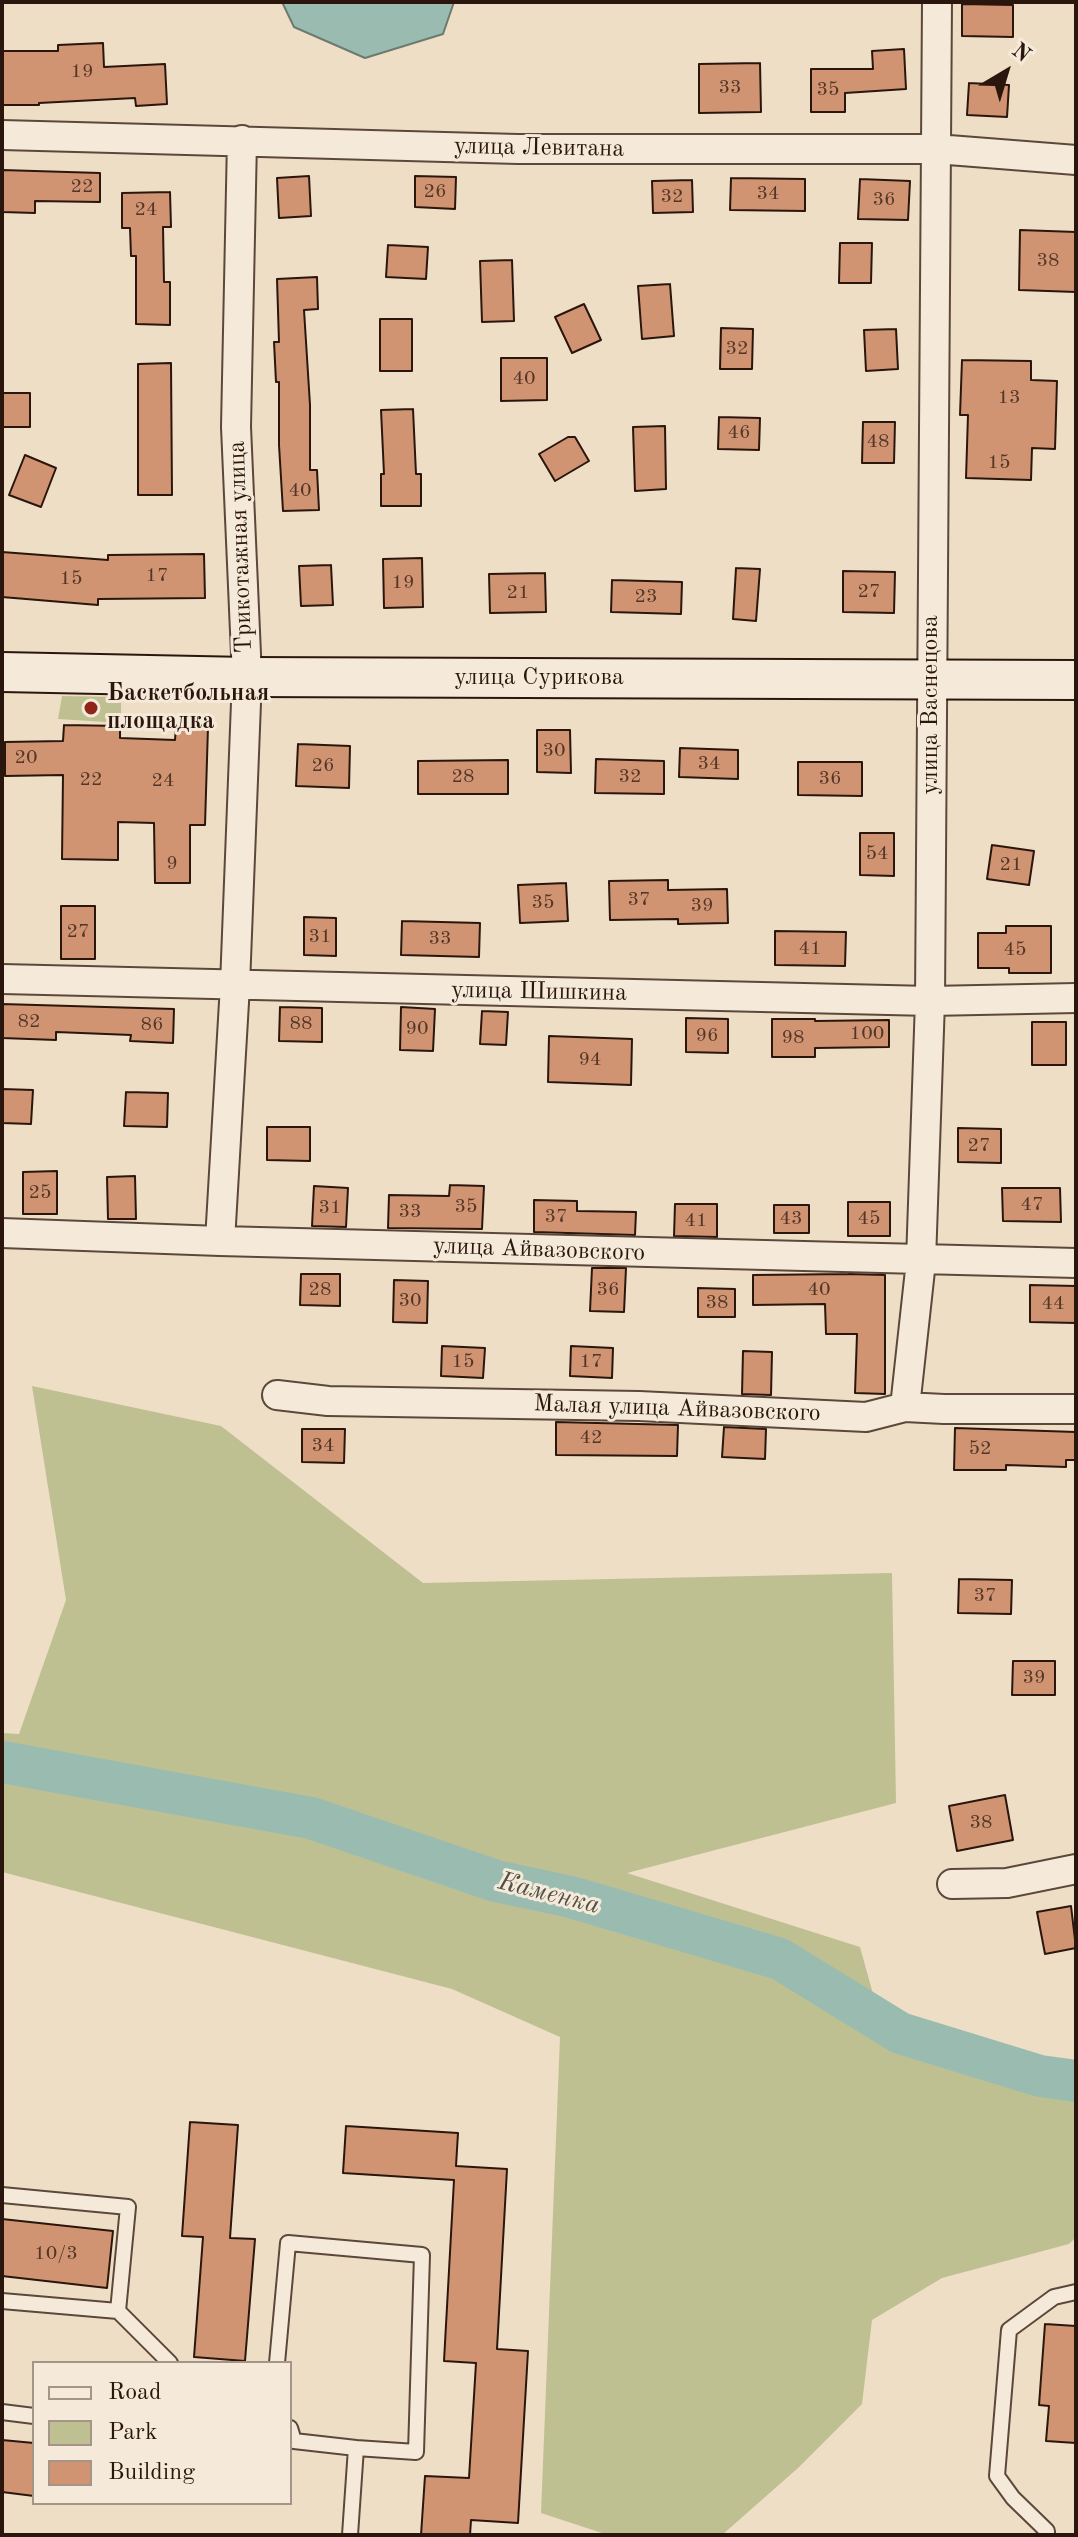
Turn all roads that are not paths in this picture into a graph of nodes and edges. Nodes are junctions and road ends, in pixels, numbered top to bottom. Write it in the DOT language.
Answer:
graph roads {
  1 [pos="937,2"];
  2 [pos="2,135"];
  3 [pos="242,140"];
  4 [pos="936,149"];
  5 [pos="1076,160"];
  6 [pos="2,672"];
  7 [pos="247,677"];
  8 [pos="931,678"];
  9 [pos="1076,680"];
  10 [pos="2,979"];
  11 [pos="235,985"];
  12 [pos="1076,998"];
  13 [pos="930,1001"];
  14 [pos="2,1233"];
  15 [pos="220,1241"];
  16 [pos="921,1261"];
  17 [pos="1076,1263"];
  18 [pos="277,1395"];
  19 [pos="905,1407"];
  20 [pos="1076,1409"];
  21 [pos="1076,1869"];
  22 [pos="952,1884"];
  23 [pos="2,2195"];
  24 [pos="1076,2292"];
  25 [pos="2,2301"];
  26 [pos="118,2311"];
  27 [pos="168,2361"];
  28 [pos="277,2361"];
  29 [pos="2,2412"];
  30 [pos="32,2416"];
  31 [pos="292,2437"];
  32 [pos="356,2448"];
  33 [pos="350,2535"];
  34 [pos="1047,2535"];
  1 -- 4 [label="street, улица Васнецова"];
  2 -- 3 [label="street, улица Левитана"];
  3 -- 4 [label="street, улица Левитана"];
  3 -- 7 [label="street, Трикотажная улица"];
  4 -- 5 [label="street, улица Левитана"];
  4 -- 8 [label="street, улица Васнецова"];
  6 -- 7 [label="street, улица Сурикова"];
  7 -- 8 [label="street, улица Сурикова"];
  7 -- 11 [label="street, Трикотажная улица"];
  8 -- 9 [label="street, улица Сурикова"];
  8 -- 13 [label="street, улица Васнецова"];
  10 -- 11 [label="street, улица Шишкина"];
  11 -- 13 [label="street, улица Шишкина"];
  11 -- 15 [label="street, Трикотажная улица"];
  12 -- 13 [label="street, улица Шишкина"];
  13 -- 16 [label="street, улица Васнецова"];
  14 -- 15 [label="street, улица Айвазовского"];
  15 -- 16 [label="street, улица Айвазовского"];
  16 -- 17 [label="street, улица Айвазовского"];
  16 -- 19 [label="street, улица Васнецова"];
  18 -- 19 [label="street, Малая улица Айвазовского"];
  19 -- 20 [label="street, Малая улица Айвазовского"];
  21 -- 22 [label="street"];
  23 -- 26 [label="lane"];
  24 -- 34 [label="lane"];
  25 -- 26 [label="lane"];
  26 -- 27 [label="lane"];
  28 -- 32 [label="lane"];
  29 -- 30 [label="lane"];
  31 -- 32 [label="lane"];
  32 -- 33 [label="lane"];
}
